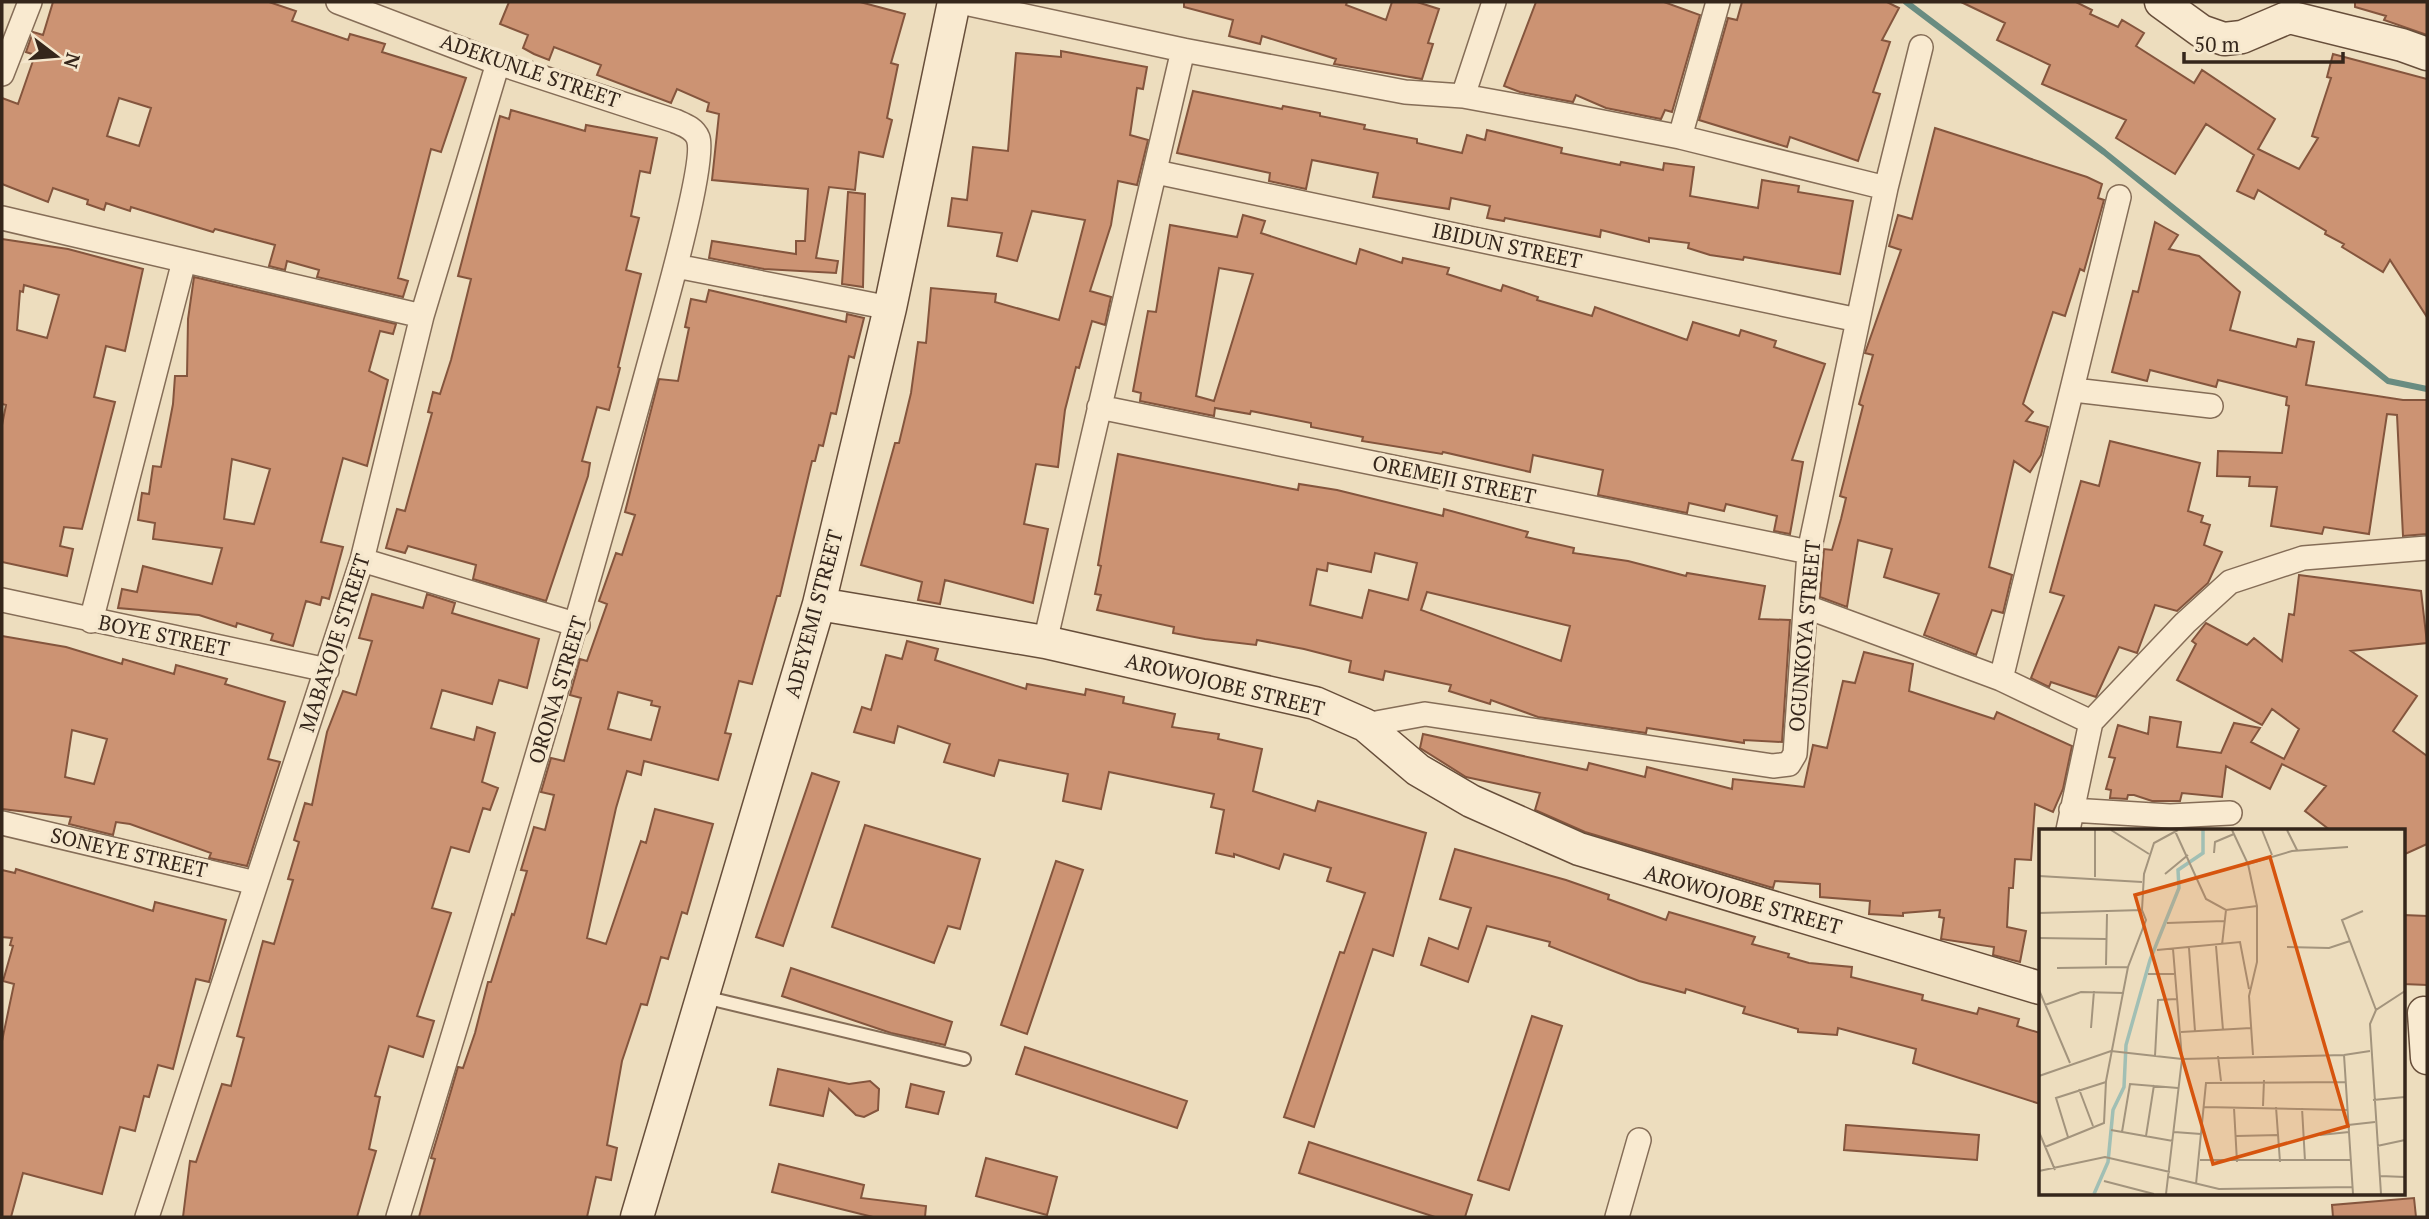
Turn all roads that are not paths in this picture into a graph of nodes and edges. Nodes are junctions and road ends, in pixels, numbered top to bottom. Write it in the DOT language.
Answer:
graph roads {
  1 [pos="30,2"];
  2 [pos="338,2"];
  3 [pos="954,2"];
  4 [pos="960,2"];
  5 [pos="1494,2"];
  6 [pos="1718,2"];
  7 [pos="2161,2"];
  8 [pos="2291,10"];
  9 [pos="1921,47"];
  10 [pos="1183,50"];
  11 [pos="2427,54"];
  12 [pos="498,63"];
  13 [pos="2,74"];
  14 [pos="1463,96"];
  15 [pos="1680,137"];
  16 [pos="699,158"];
  17 [pos="1156,172"];
  18 [pos="1886,188"];
  19 [pos="2119,197"];
  20 [pos="2,218"];
  21 [pos="184,261"];
  22 [pos="676,266"];
  23 [pos="890,307"];
  24 [pos="422,316"];
  25 [pos="1858,320"];
  26 [pos="2074,390"];
  27 [pos="2211,406"];
  28 [pos="1099,407"];
  29 [pos="2427,548"];
  30 [pos="1809,552"];
  31 [pos="362,560"];
  32 [pos="2,600"];
  33 [pos="819,604"];
  34 [pos="1807,607"];
  35 [pos="91,621"];
  36 [pos="578,625"];
  37 [pos="1045,642"];
  38 [pos="327,670"];
  39 [pos="2001,680"];
  40 [pos="2091,722"];
  41 [pos="1365,725"];
  42 [pos="2230,813"];
  43 [pos="2070,820"];
  44 [pos="2,822"];
  45 [pos="256,883"];
  46 [pos="2039,988"];
  47 [pos="704,997"];
  48 [pos="2418,1013"];
  49 [pos="2427,1058"];
  50 [pos="964,1059"];
  51 [pos="1639,1140"];
  52 [pos="147,1217"];
  53 [pos="398,1217"];
  54 [pos="638,1217"];
  55 [pos="1617,1217"];
  1 -- 13 [label="street"];
  2 -- 12 [label="street, ADEKUNLE STREET"];
  3 -- 23 [label="street, ADEYEMI STREET"];
  4 -- 10 [label="street"];
  5 -- 14 [label="street"];
  6 -- 15 [label="street"];
  7 -- 8 [label="street"];
  8 -- 11 [label="street"];
  9 -- 18 [label="street, OGUNKOYA STREET"];
  10 -- 14 [label="street"];
  10 -- 17 [label="street"];
  12 -- 16 [label="street, ADEKUNLE STREET"];
  12 -- 24 [label="street, MABAYOJE STREET"];
  14 -- 15 [label="street"];
  15 -- 18 [label="street"];
  16 -- 22 [label="street, ORONA STREET"];
  17 -- 25 [label="street, IBIDUN STREET"];
  17 -- 28 [label="street"];
  18 -- 25 [label="street, OGUNKOYA STREET"];
  19 -- 26 [label="street"];
  20 -- 21 [label="street"];
  21 -- 24 [label="street"];
  21 -- 35 [label="street"];
  22 -- 23 [label="street"];
  22 -- 36 [label="street, ORONA STREET"];
  23 -- 33 [label="street, ADEYEMI STREET"];
  24 -- 31 [label="street, MABAYOJE STREET"];
  25 -- 30 [label="street, OGUNKOYA STREET"];
  26 -- 27 [label="street"];
  26 -- 39 [label="street"];
  28 -- 30 [label="street, OREMEJI STREET"];
  28 -- 37 [label="street"];
  29 -- 40 [label="street"];
  30 -- 34 [label="street, OGUNKOYA STREET"];
  31 -- 36 [label="street"];
  31 -- 38 [label="street, MABAYOJE STREET"];
  32 -- 35 [label="street, BOYE STREET"];
  33 -- 37 [label="street, AROWOJOBE STREET"];
  33 -- 47 [label="street, ADEYEMI STREET"];
  34 -- 39 [label="street"];
  34 -- 41 [label="street, OGUNKOYA STREET"];
  35 -- 38 [label="street, BOYE STREET"];
  36 -- 53 [label="street, ORONA STREET"];
  37 -- 41 [label="street, AROWOJOBE STREET"];
  38 -- 45 [label="street, MABAYOJE STREET"];
  39 -- 40 [label="street"];
  40 -- 43 [label="street"];
  41 -- 46 [label="street, AROWOJOBE STREET"];
  42 -- 43 [label="street"];
  44 -- 45 [label="street, SONEYE STREET"];
  45 -- 52 [label="street, MABAYOJE STREET"];
  47 -- 50 [label="lane"];
  47 -- 54 [label="street, ADEYEMI STREET"];
  48 -- 49 [label="street"];
  51 -- 55 [label="street"];
}
